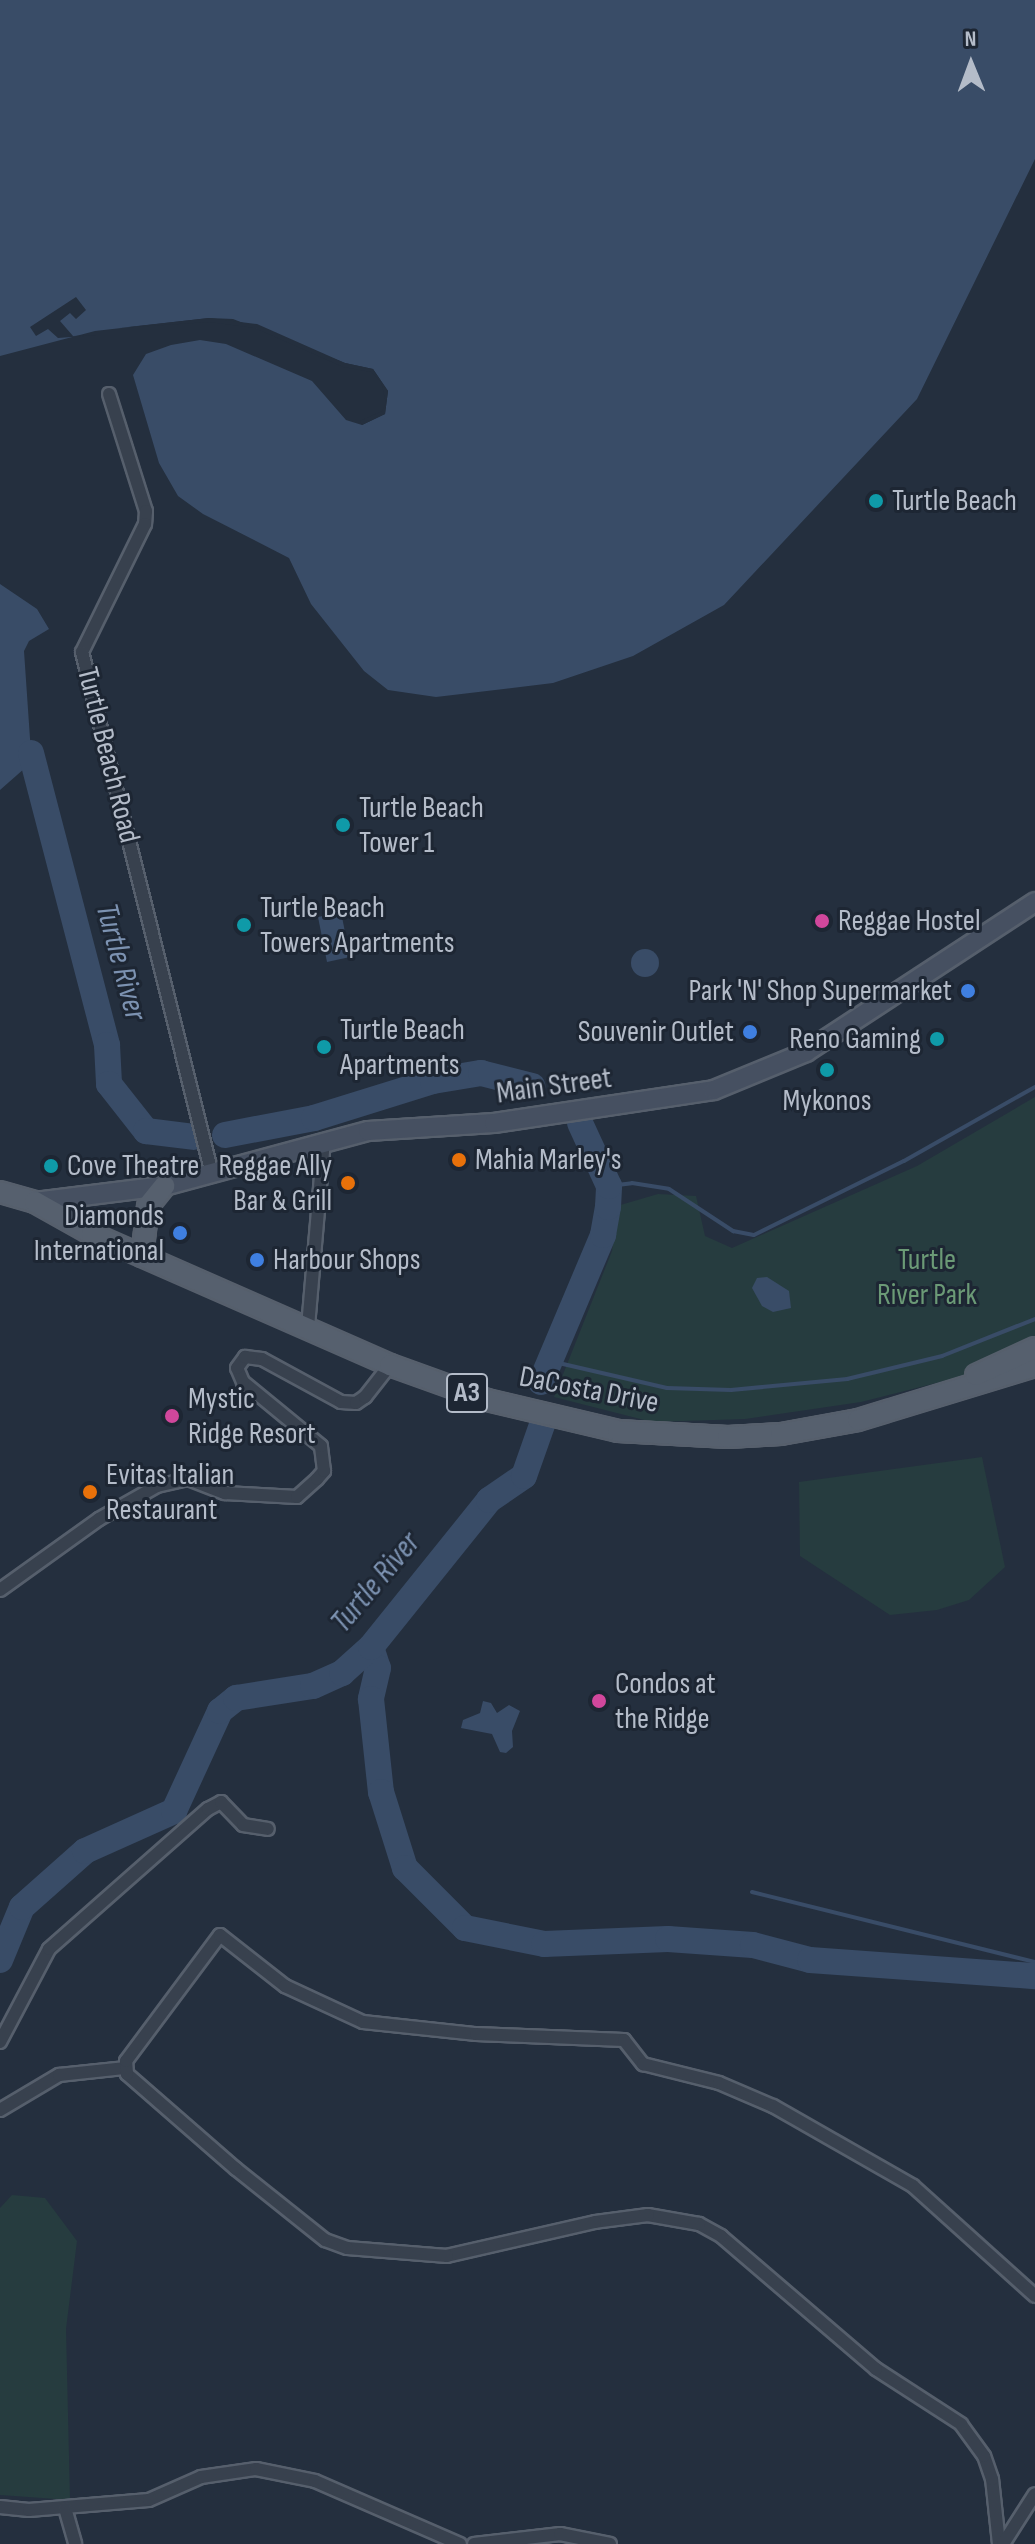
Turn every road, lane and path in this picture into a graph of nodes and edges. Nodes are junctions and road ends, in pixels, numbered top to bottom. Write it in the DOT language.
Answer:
graph roads {
  1 [pos="109,394"];
  2 [pos="1035,902"];
  3 [pos="324,1142"];
  4 [pos="212,1174"];
  5 [pos="164,1186"];
  6 [pos="0,1192"];
  7 [pos="35,1202"];
  8 [pos="142,1256"];
  9 [pos="308,1327"];
  10 [pos="1035,1348"];
  11 [pos="390,1365"];
  12 [pos="1035,1366"];
  13 [pos="929,1396"];
  14 [pos="0,1590"];
  15 [pos="268,1829"];
  16 [pos="0,2042"];
  17 [pos="124,2068"];
  18 [pos="0,2110"];
  19 [pos="1035,2296"];
  20 [pos="1035,2494"];
  21 [pos="0,2507"];
  22 [pos="65,2508"];
  23 [pos="75,2544"];
  24 [pos="460,2544"];
  25 [pos="474,2544"];
  26 [pos="610,2544"];
  27 [pos="1001,2544"];
  1 -- 4 [label="street, Turtle Beach Road"];
  2 -- 3 [label="street, Main Street"];
  3 -- 4 [label="street, Main Street"];
  3 -- 9 [label="street"];
  4 -- 5 [label="street, Main Street"];
  5 -- 7 [label="street, Main Street"];
  5 -- 8 [label="main road"];
  6 -- 7 [label="main road, A3"];
  7 -- 8 [label="main road, DaCosta Drive / A3"];
  8 -- 9 [label="main road, DaCosta Drive / A3"];
  9 -- 11 [label="main road, DaCosta Drive / A3"];
  10 -- 13 [label="main road, A3"];
  11 -- 13 [label="main road, DaCosta Drive / A3"];
  11 -- 14 [label="street"];
  12 -- 13 [label="main road, A3"];
  15 -- 16 [label="street"];
  17 -- 18 [label="street"];
  17 -- 19 [label="street"];
  17 -- 27 [label="street"];
  20 -- 27 [label="street"];
  21 -- 22 [label="street"];
  22 -- 23 [label="street"];
  22 -- 24 [label="street"];
  25 -- 26 [label="street"];
}
